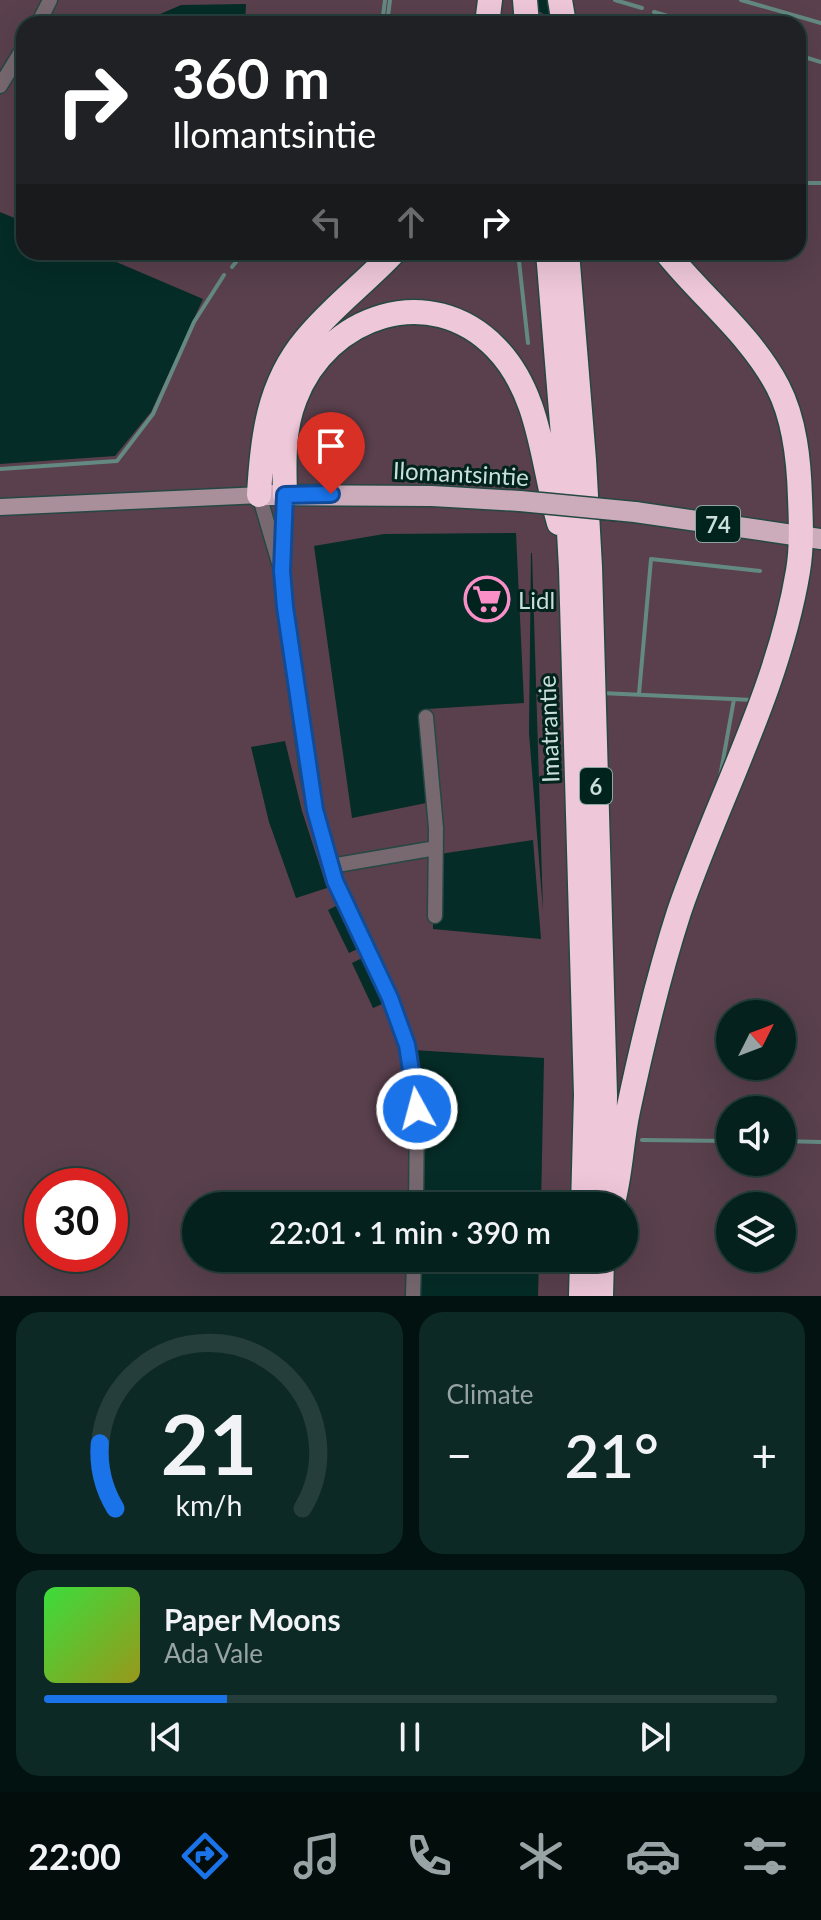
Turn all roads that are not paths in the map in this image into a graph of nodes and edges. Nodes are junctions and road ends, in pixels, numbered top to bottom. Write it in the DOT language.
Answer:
graph roads {
  1 [pos="16,60"];
  2 [pos="0,86"];
  3 [pos="386,260"];
  4 [pos="549,260"];
  5 [pos="568,260"];
  6 [pos="673,260"];
  7 [pos="259,495"];
  8 [pos="285,495"];
  9 [pos="0,507"];
  10 [pos="811,537"];
  11 [pos="571,568"];
  12 [pos="282,571"];
  13 [pos="426,717"];
  14 [pos="436,848"];
  15 [pos="331,866"];
  16 [pos="435,916"];
  17 [pos="416,1192"];
  18 [pos="583,1192"];
  19 [pos="604,1192"];
  20 [pos="616,1192"];
  21 [pos="414,1272"];
  22 [pos="582,1272"];
  23 [pos="602,1272"];
  24 [pos="413,1296"];
  25 [pos="581,1296"];
  26 [pos="601,1296"];
  1 -- 2 [label="street"];
  3 -- 7 [label="highway"];
  4 -- 11 [label="highway, Imatrantie / 6"];
  5 -- 19 [label="highway, Imatrantie / 6"];
  6 -- 10 [label="highway"];
  7 -- 8 [label="main road, Ilomantsintie / 74"];
  7 -- 9 [label="main road, Ilomantsintie"];
  7 -- 12 [label="street"];
  8 -- 10 [label="main road, Ilomantsintie / 74, bridge"];
  8 -- 11 [label="highway"];
  8 -- 12 [label="street"];
  10 -- 20 [label="highway"];
  11 -- 18 [label="highway, Imatrantie / 6"];
  12 -- 15 [label="street"];
  13 -- 14 [label="street"];
  14 -- 15 [label="street"];
  14 -- 16 [label="street"];
  15 -- 17 [label="street"];
  21 -- 24 [label="street"];
  22 -- 25 [label="highway"];
  23 -- 26 [label="highway"];
}
